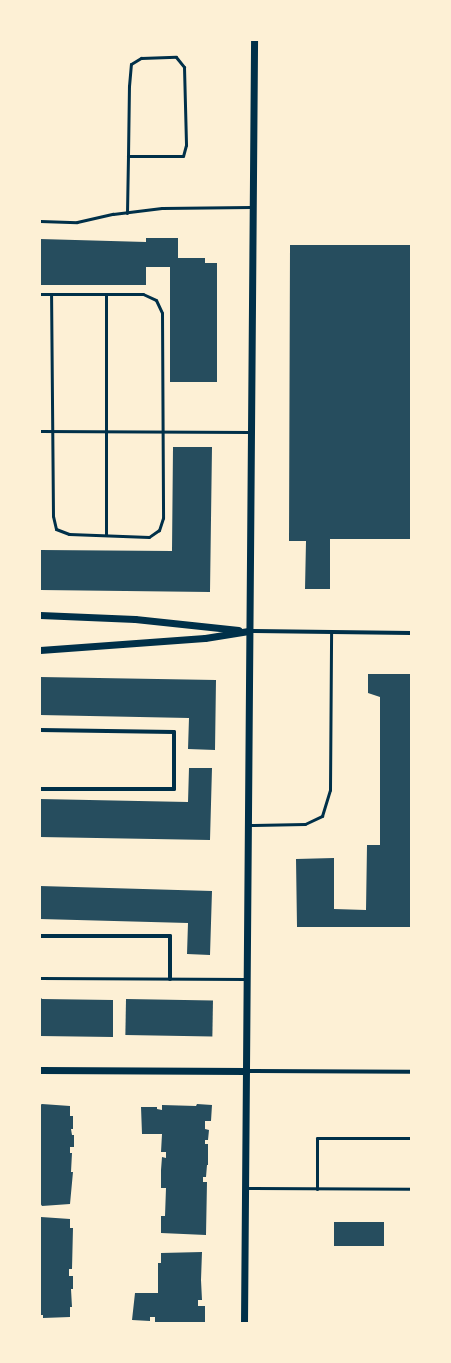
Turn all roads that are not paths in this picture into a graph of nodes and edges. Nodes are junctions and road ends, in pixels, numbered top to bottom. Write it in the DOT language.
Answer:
graph roads {
  1 [pos="254,40"];
  2 [pos="128,156"];
  3 [pos="253,207"];
  4 [pos="127,213"];
  5 [pos="40,221"];
  6 [pos="40,294"];
  7 [pos="51,294"];
  8 [pos="106,294"];
  9 [pos="40,431"];
  10 [pos="52,431"];
  11 [pos="107,432"];
  12 [pos="161,432"];
  13 [pos="250,432"];
  14 [pos="106,535"];
  15 [pos="40,616"];
  16 [pos="248,631"];
  17 [pos="331,632"];
  18 [pos="411,633"];
  19 [pos="40,650"];
  20 [pos="40,730"];
  21 [pos="40,789"];
  22 [pos="247,825"];
  23 [pos="40,936"];
  24 [pos="40,978"];
  25 [pos="170,979"];
  26 [pos="246,979"];
  27 [pos="40,1070"];
  28 [pos="246,1071"];
  29 [pos="411,1072"];
  30 [pos="411,1138"];
  31 [pos="245,1188"];
  32 [pos="317,1189"];
  33 [pos="411,1189"];
  34 [pos="244,1323"];
  1 -- 3 [label="street"];
  2 -- 2 [label="lane"];
  2 -- 4 [label="lane"];
  3 -- 4 [label="lane"];
  3 -- 13 [label="street"];
  4 -- 5 [label="lane"];
  6 -- 7 [label="lane"];
  7 -- 8 [label="lane"];
  7 -- 10 [label="lane"];
  8 -- 11 [label="lane"];
  8 -- 12 [label="lane"];
  9 -- 10 [label="lane"];
  10 -- 11 [label="lane"];
  10 -- 14 [label="lane"];
  11 -- 12 [label="lane"];
  11 -- 14 [label="lane"];
  12 -- 13 [label="lane"];
  12 -- 14 [label="lane"];
  13 -- 16 [label="street"];
  15 -- 16 [label="street"];
  16 -- 17 [label="street"];
  16 -- 19 [label="street"];
  16 -- 22 [label="street"];
  17 -- 18 [label="street"];
  17 -- 22 [label="lane"];
  20 -- 21 [label="street"];
  22 -- 26 [label="street"];
  23 -- 25 [label="street"];
  24 -- 25 [label="lane"];
  25 -- 26 [label="lane"];
  26 -- 28 [label="street"];
  27 -- 28 [label="street"];
  28 -- 29 [label="street"];
  28 -- 31 [label="street"];
  30 -- 32 [label="lane"];
  31 -- 32 [label="lane"];
  31 -- 34 [label="street"];
  32 -- 33 [label="lane"];
}
